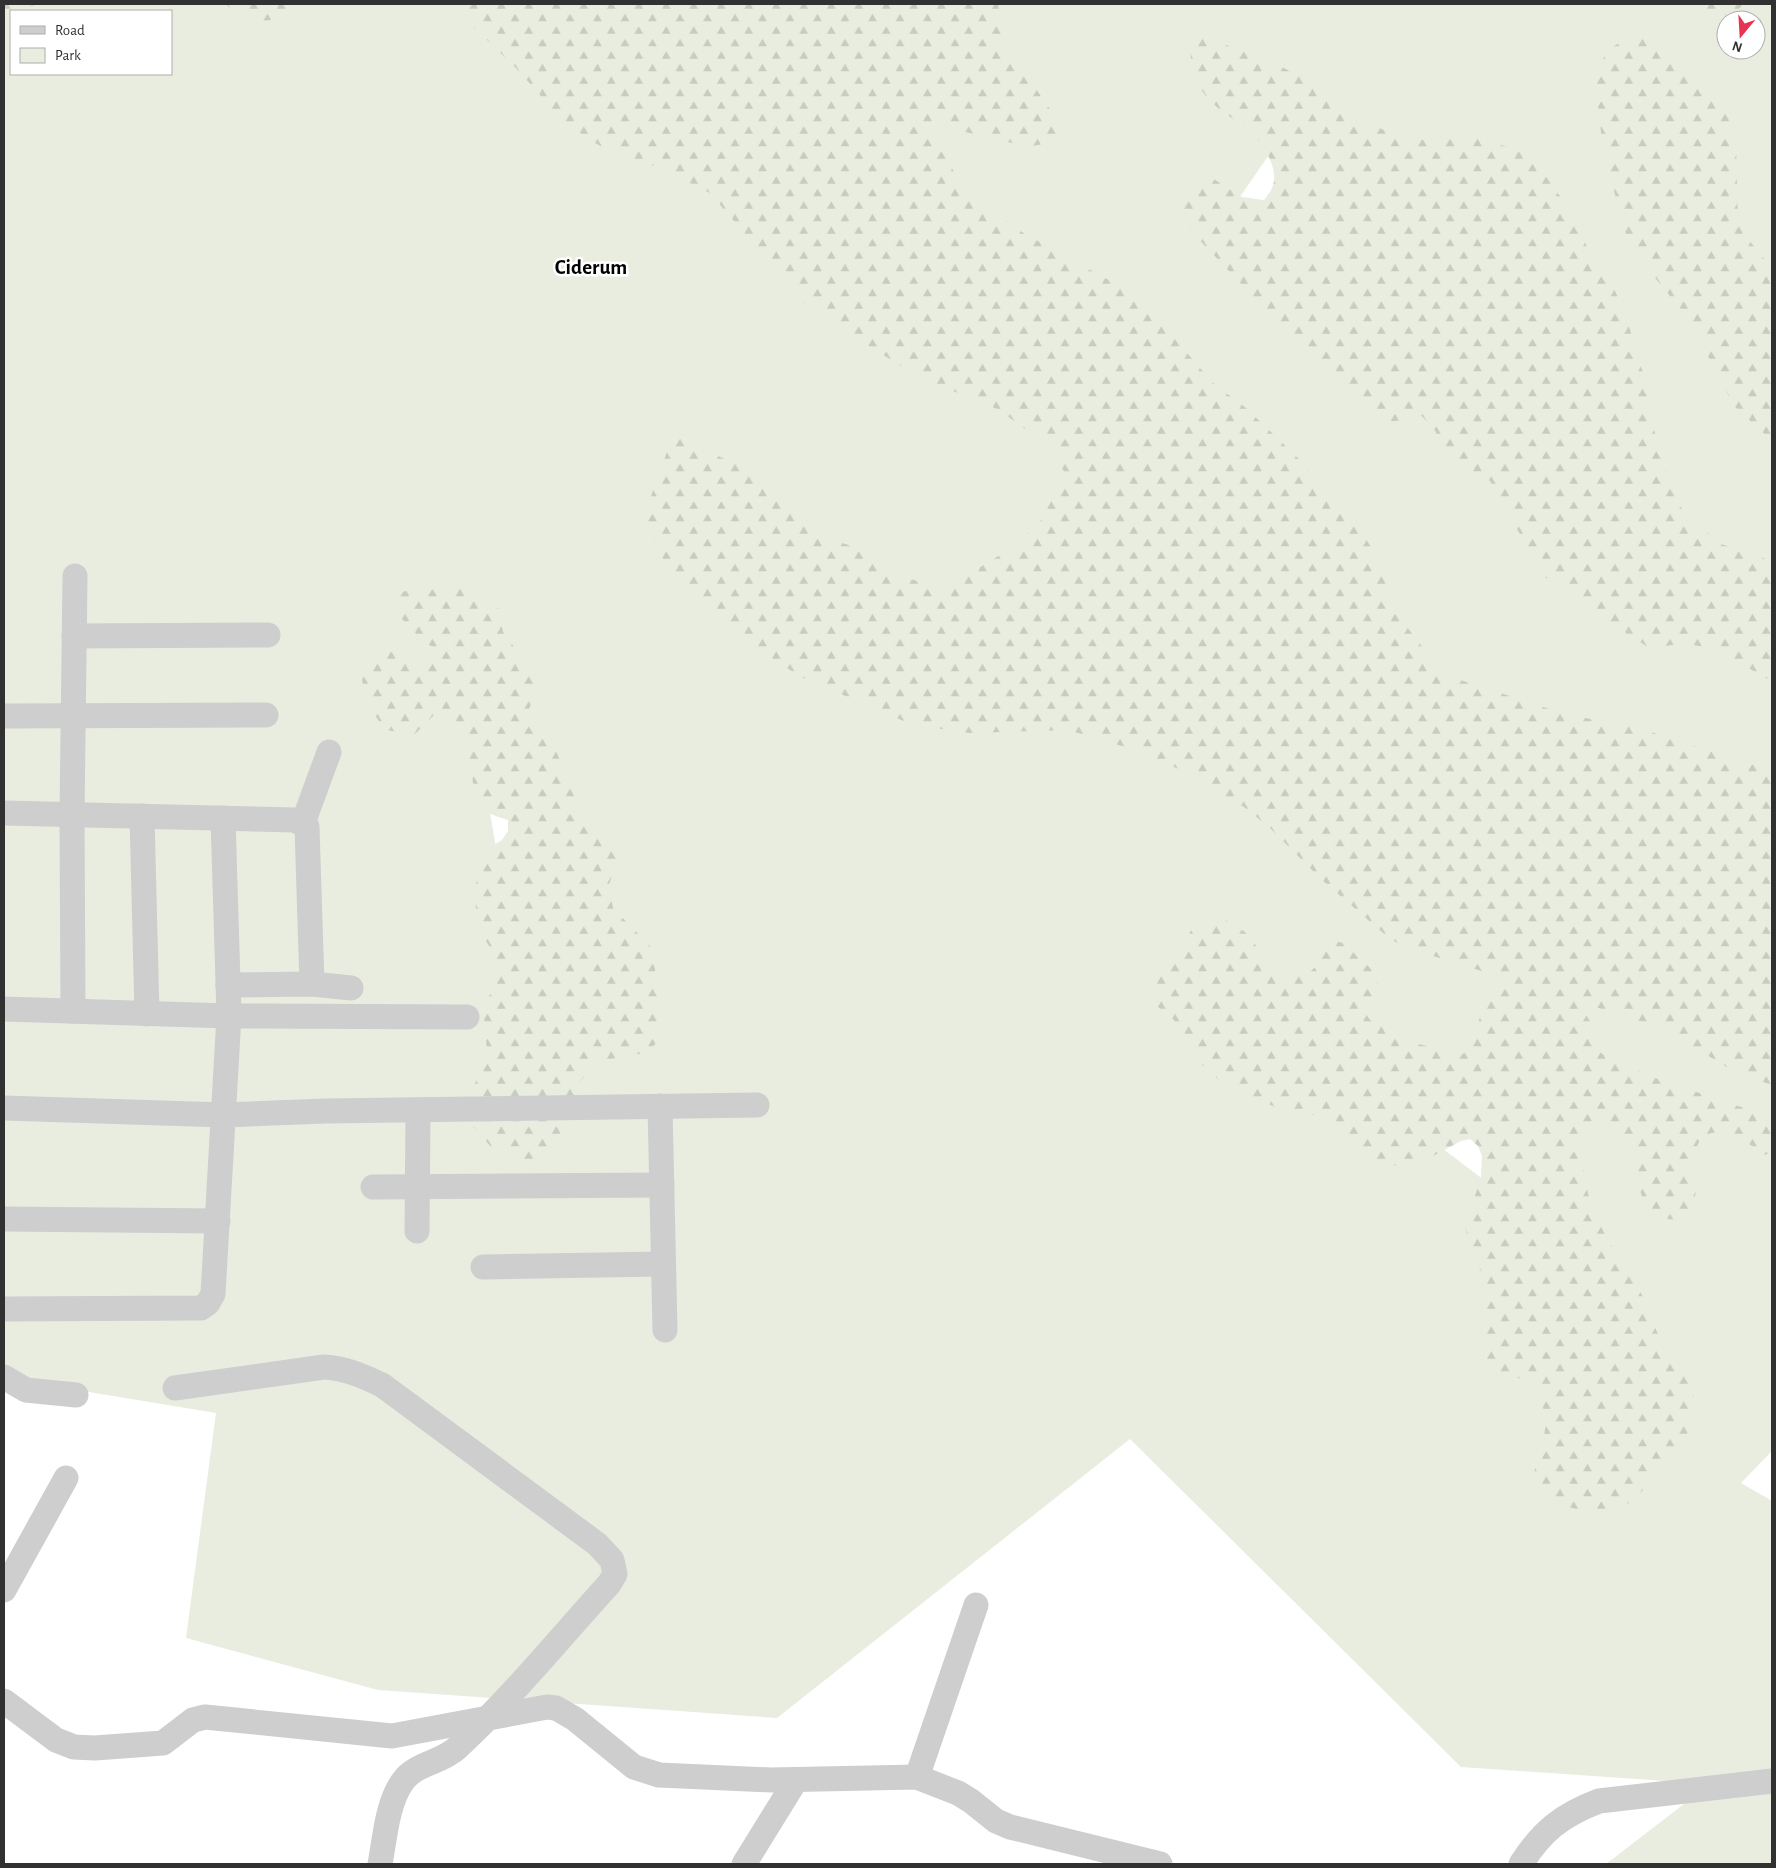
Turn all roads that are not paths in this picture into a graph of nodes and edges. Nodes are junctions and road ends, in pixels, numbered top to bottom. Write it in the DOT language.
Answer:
graph roads {
  1 [pos="75,576"];
  2 [pos="268,635"];
  3 [pos="74,636"];
  4 [pos="4,716"];
  5 [pos="73,716"];
  6 [pos="266,716"];
  7 [pos="329,752"];
  8 [pos="4,813"];
  9 [pos="72,815"];
  10 [pos="142,816"];
  11 [pos="223,818"];
  12 [pos="303,823"];
  13 [pos="312,984"];
  14 [pos="228,985"];
  15 [pos="351,988"];
  16 [pos="4,1009"];
  17 [pos="73,1011"];
  18 [pos="147,1014"];
  19 [pos="229,1016"];
  20 [pos="467,1017"];
  21 [pos="756,1105"];
  22 [pos="660,1106"];
  23 [pos="4,1108"];
  24 [pos="418,1110"];
  25 [pos="225,1115"];
  26 [pos="662,1185"];
  27 [pos="373,1187"];
  28 [pos="417,1187"];
  29 [pos="4,1219"];
  30 [pos="218,1221"];
  31 [pos="417,1231"];
  32 [pos="663,1264"];
  33 [pos="483,1267"];
  34 [pos="4,1308"];
  35 [pos="664,1330"];
  36 [pos="4,1377"];
  37 [pos="176,1388"];
  38 [pos="76,1395"];
  39 [pos="66,1478"];
  40 [pos="4,1590"];
  41 [pos="976,1605"];
  42 [pos="4,1701"];
  43 [pos="489,1718"];
  44 [pos="917,1777"];
  45 [pos="796,1780"];
  46 [pos="1772,1781"];
  47 [pos="380,1864"];
  48 [pos="744,1864"];
  49 [pos="1160,1864"];
  50 [pos="1521,1864"];
  1 -- 3 [label="street"];
  2 -- 3 [label="street"];
  3 -- 5 [label="street"];
  4 -- 5 [label="street"];
  5 -- 6 [label="street"];
  5 -- 9 [label="street"];
  7 -- 12 [label="street"];
  8 -- 9 [label="street"];
  9 -- 10 [label="street"];
  9 -- 17 [label="street"];
  10 -- 11 [label="street"];
  10 -- 18 [label="street"];
  11 -- 12 [label="street"];
  11 -- 14 [label="street"];
  12 -- 13 [label="street"];
  13 -- 14 [label="street"];
  13 -- 15 [label="street"];
  14 -- 19 [label="street"];
  16 -- 17 [label="street"];
  17 -- 18 [label="street"];
  18 -- 19 [label="street"];
  19 -- 20 [label="street"];
  19 -- 25 [label="street"];
  21 -- 22 [label="street"];
  22 -- 24 [label="street"];
  22 -- 26 [label="street"];
  23 -- 25 [label="street"];
  24 -- 25 [label="street"];
  24 -- 28 [label="street"];
  25 -- 30 [label="street"];
  26 -- 28 [label="street"];
  26 -- 32 [label="street"];
  27 -- 28 [label="street"];
  28 -- 31 [label="street"];
  29 -- 30 [label="street"];
  30 -- 34 [label="street"];
  32 -- 33 [label="street"];
  32 -- 35 [label="street"];
  36 -- 38 [label="street"];
  37 -- 43 [label="street"];
  39 -- 40 [label="street"];
  41 -- 44 [label="street"];
  42 -- 43 [label="street"];
  43 -- 45 [label="street"];
  43 -- 47 [label="street"];
  44 -- 45 [label="street"];
  44 -- 49 [label="street"];
  45 -- 48 [label="street"];
  46 -- 50 [label="street"];
}
